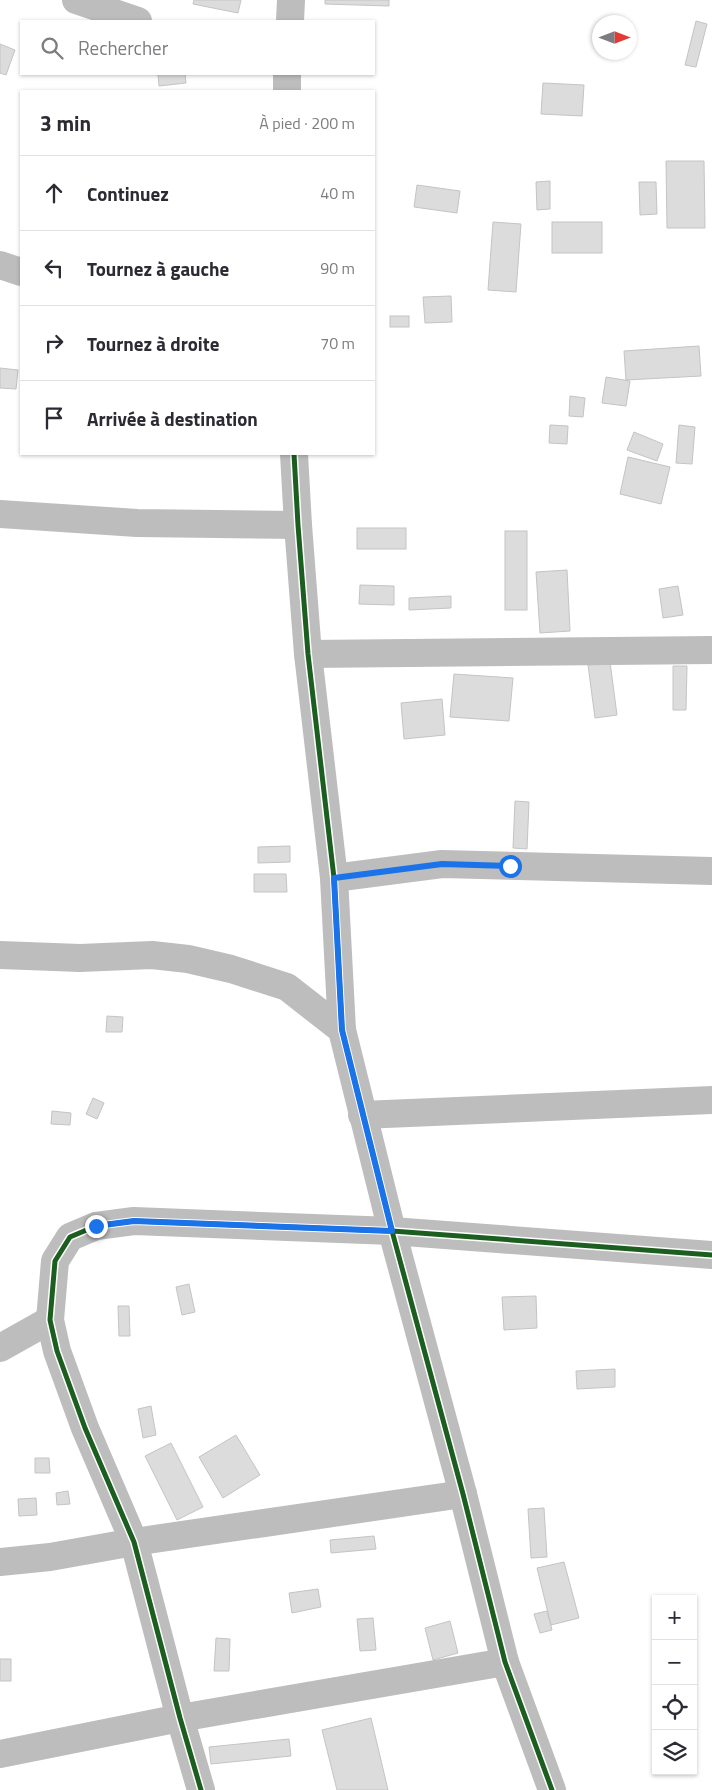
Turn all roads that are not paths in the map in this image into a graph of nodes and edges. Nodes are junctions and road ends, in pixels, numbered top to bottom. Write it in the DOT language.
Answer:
graph roads {
  1 [pos="76,0"];
  2 [pos="291,0"];
  3 [pos="135,20"];
  4 [pos="290,20"];
  5 [pos="287,75"];
  6 [pos="287,90"];
  7 [pos="0,265"];
  8 [pos="20,272"];
  9 [pos="294,455"];
  10 [pos="0,514"];
  11 [pos="298,525"];
  12 [pos="712,650"];
  13 [pos="308,654"];
  14 [pos="712,871"];
  15 [pos="334,878"];
  16 [pos="0,955"];
  17 [pos="342,1030"];
  18 [pos="712,1100"];
  19 [pos="362,1115"];
  20 [pos="392,1231"];
  21 [pos="712,1255"];
  22 [pos="50,1320"];
  23 [pos="0,1348"];
  24 [pos="463,1494"];
  25 [pos="134,1542"];
  26 [pos="0,1562"];
  27 [pos="506,1662"];
  28 [pos="180,1718"];
  29 [pos="0,1754"];
  30 [pos="201,1790"];
  31 [pos="552,1790"];
  1 -- 3 [label="street"];
  2 -- 4 [label="street"];
  5 -- 6 [label="street"];
  7 -- 8 [label="street"];
  9 -- 11 [label="street"];
  10 -- 11 [label="street"];
  11 -- 13 [label="street"];
  12 -- 13 [label="street"];
  13 -- 15 [label="street"];
  14 -- 15 [label="street"];
  15 -- 17 [label="street"];
  16 -- 17 [label="street"];
  17 -- 19 [label="street"];
  18 -- 19 [label="street"];
  19 -- 20 [label="street"];
  20 -- 21 [label="street"];
  20 -- 22 [label="street"];
  20 -- 24 [label="street"];
  22 -- 23 [label="street"];
  22 -- 25 [label="street"];
  24 -- 25 [label="street"];
  24 -- 27 [label="street"];
  25 -- 26 [label="street"];
  25 -- 28 [label="street"];
  27 -- 28 [label="street"];
  27 -- 31 [label="street"];
  28 -- 29 [label="street"];
  28 -- 30 [label="street"];
}
